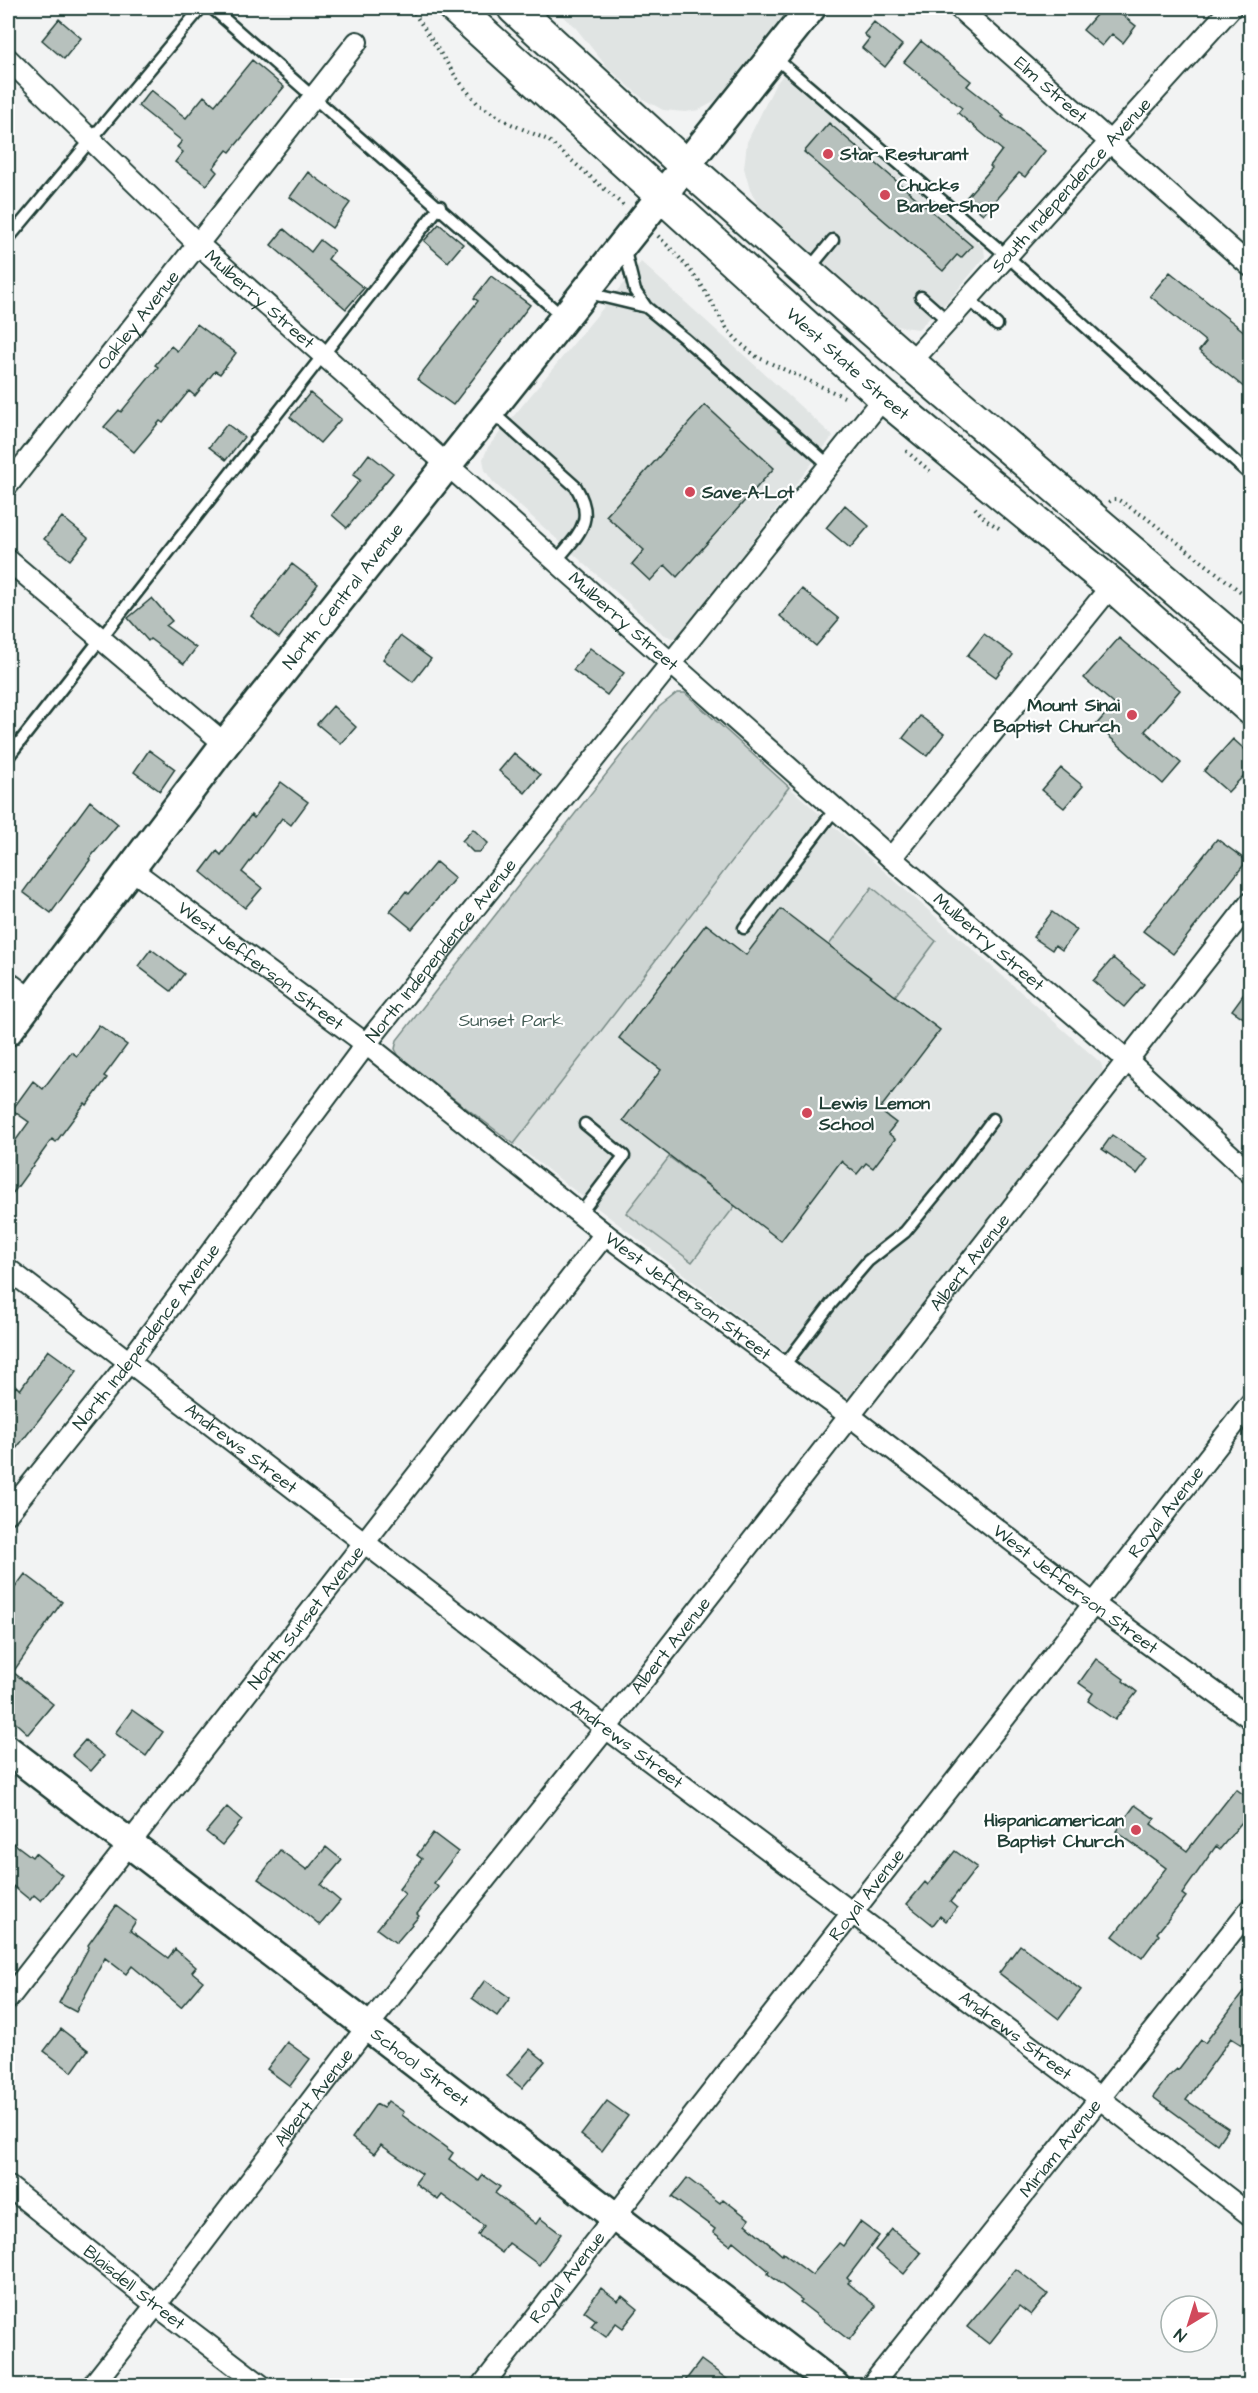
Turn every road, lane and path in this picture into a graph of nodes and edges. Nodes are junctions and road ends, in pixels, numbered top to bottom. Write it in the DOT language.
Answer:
graph roads {
  1 [pos="201,8"];
  2 [pos="212,8"];
  3 [pos="411,8"];
  4 [pos="455,8"];
  5 [pos="514,8"];
  6 [pos="811,8"];
  7 [pos="959,8"];
  8 [pos="1231,8"];
  9 [pos="357,42"];
  10 [pos="772,56"];
  11 [pos="8,59"];
  12 [pos="315,96"];
  13 [pos="90,140"];
  14 [pos="1109,143"];
  15 [pos="686,166"];
  16 [pos="661,197"];
  17 [pos="440,206"];
  18 [pos="633,232"];
  19 [pos="8,239"];
  20 [pos="833,240"];
  21 [pos="199,245"];
  22 [pos="1007,256"];
  23 [pos="1251,266"];
  24 [pos="807,272"];
  25 [pos="585,292"];
  26 [pos="921,297"];
  27 [pos="969,299"];
  28 [pos="646,307"];
  29 [pos="565,318"];
  30 [pos="948,321"];
  31 [pos="997,325"];
  32 [pos="322,353"];
  33 [pos="910,363"];
  34 [pos="876,407"];
  35 [pos="491,410"];
  36 [pos="899,445"];
  37 [pos="448,464"];
  38 [pos="829,465"];
  39 [pos="1251,476"];
  40 [pos="939,477"];
  41 [pos="8,485"];
  42 [pos="972,504"];
  43 [pos="1102,509"];
  44 [pos="1002,529"];
  45 [pos="8,560"];
  46 [pos="557,560"];
  47 [pos="1112,585"];
  48 [pos="1251,599"];
  49 [pos="99,639"];
  50 [pos="1251,653"];
  51 [pos="672,662"];
  52 [pos="1251,708"];
  53 [pos="225,744"];
  54 [pos="8,757"];
  55 [pos="836,808"];
  56 [pos="891,858"];
  57 [pos="131,869"];
  58 [pos="1251,903"];
  59 [pos="744,928"];
  60 [pos="8,982"];
  61 [pos="32,1000"];
  62 [pos="8,1031"];
  63 [pos="366,1044"];
  64 [pos="1127,1060"];
  65 [pos="993,1119"];
  66 [pos="585,1124"];
  67 [pos="1251,1173"];
  68 [pos="580,1214"];
  69 [pos="604,1234"];
  70 [pos="8,1269"];
  71 [pos="129,1362"];
  72 [pos="783,1367"];
  73 [pos="1251,1404"];
  74 [pos="850,1416"];
  75 [pos="8,1513"];
  76 [pos="364,1542"];
  77 [pos="1095,1605"];
  78 [pos="1251,1718"];
  79 [pos="606,1728"];
  80 [pos="8,1750"];
  81 [pos="130,1842"];
  82 [pos="1251,1909"];
  83 [pos="852,1914"];
  84 [pos="8,1999"];
  85 [pos="367,2027"];
  86 [pos="1099,2098"];
  87 [pos="8,2186"];
  88 [pos="1251,2216"];
  89 [pos="616,2218"];
  90 [pos="156,2305"];
  91 [pos="92,2385"];
  92 [pos="262,2385"];
  93 [pos="482,2385"];
  94 [pos="835,2385"];
  95 [pos="871,2385"];
  1 -- 13 [label="lane"];
  2 -- 12 [label="lane"];
  3 -- 18 [label="path"];
  4 -- 16 [label="main road, West State Street"];
  5 -- 15 [label="main road"];
  6 -- 10 [label="main road, North Central Avenue"];
  7 -- 14 [label="street, Elm Street"];
  8 -- 14 [label="street, South Independence Avenue"];
  9 -- 12 [label="street, Oakley Avenue"];
  10 -- 15 [label="main road, North Central Avenue"];
  10 -- 22 [label="lane"];
  11 -- 13 [label="street, Mulberry Street"];
  12 -- 17 [label="lane"];
  12 -- 21 [label="street, Oakley Avenue"];
  13 -- 19 [label="lane"];
  13 -- 21 [label="street, Mulberry Street"];
  14 -- 22 [label="street, South Independence Avenue"];
  14 -- 23 [label="street, Elm Street"];
  15 -- 16 [label="main road, North Central Avenue"];
  15 -- 24 [label="main road"];
  16 -- 18 [label="main road, North Central Avenue"];
  16 -- 34 [label="main road, West State Street"];
  17 -- 29 [label="lane"];
  17 -- 32 [label="lane"];
  18 -- 25 [label="main road, North Central Avenue"];
  18 -- 28 [label="lane"];
  18 -- 34 [label="path"];
  20 -- 24 [label="lane"];
  21 -- 32 [label="street, Mulberry Street"];
  21 -- 41 [label="street, Oakley Avenue"];
  22 -- 27 [label="street, South Independence Avenue"];
  22 -- 39 [label="lane"];
  24 -- 33 [label="main road"];
  25 -- 28 [label="lane"];
  25 -- 29 [label="main road, North Central Avenue"];
  26 -- 30 [label="lane"];
  27 -- 30 [label="street, South Independence Avenue"];
  27 -- 31 [label="lane"];
  28 -- 38 [label="lane"];
  29 -- 35 [label="main road, North Central Avenue"];
  30 -- 33 [label="street, South Independence Avenue"];
  32 -- 37 [label="street, Mulberry Street"];
  32 -- 49 [label="lane"];
  33 -- 50 [label="main road"];
  34 -- 38 [label="street, North Independence Avenue"];
  34 -- 47 [label="main road, West State Street"];
  35 -- 37 [label="main road, North Central Avenue"];
  35 -- 46 [label="lane"];
  36 -- 40 [label="path"];
  37 -- 46 [label="street, Mulberry Street"];
  37 -- 53 [label="main road, North Central Avenue"];
  38 -- 51 [label="street, North Independence Avenue"];
  42 -- 44 [label="path"];
  43 -- 48 [label="path"];
  45 -- 49 [label="street"];
  46 -- 51 [label="street, Mulberry Street"];
  47 -- 52 [label="main road, West State Street"];
  47 -- 56 [label="street"];
  49 -- 53 [label="street"];
  49 -- 54 [label="lane"];
  51 -- 55 [label="street, Mulberry Street"];
  51 -- 63 [label="street, North Independence Avenue"];
  53 -- 57 [label="main road, North Central Avenue"];
  55 -- 56 [label="street, Mulberry Street"];
  55 -- 59 [label="lane"];
  56 -- 64 [label="street, Mulberry Street"];
  57 -- 61 [label="main road, North Central Avenue"];
  57 -- 63 [label="street, West Jefferson Street"];
  58 -- 64 [label="street, Albert Avenue"];
  60 -- 61 [label="street"];
  61 -- 62 [label="main road, North Central Avenue"];
  63 -- 68 [label="street, West Jefferson Street"];
  63 -- 71 [label="street, North Independence Avenue"];
  64 -- 67 [label="street, Mulberry Street"];
  64 -- 74 [label="street, Albert Avenue"];
  65 -- 72 [label="lane"];
  66 -- 68 [label="lane"];
  68 -- 69 [label="street, West Jefferson Street"];
  69 -- 72 [label="street, West Jefferson Street"];
  69 -- 76 [label="street, North Sunset Avenue"];
  70 -- 71 [label="street, Andrews Street"];
  71 -- 75 [label="street, North Independence Avenue"];
  71 -- 76 [label="street, Andrews Street"];
  72 -- 74 [label="street, West Jefferson Street"];
  73 -- 77 [label="street, Royal Avenue"];
  74 -- 77 [label="street, West Jefferson Street"];
  74 -- 79 [label="street, Albert Avenue"];
  76 -- 79 [label="street, Andrews Street"];
  76 -- 81 [label="street, North Sunset Avenue"];
  77 -- 78 [label="street, West Jefferson Street"];
  77 -- 83 [label="street, Royal Avenue"];
  79 -- 83 [label="street, Andrews Street"];
  79 -- 85 [label="street, Albert Avenue"];
  80 -- 81 [label="main road, School Street"];
  81 -- 84 [label="street, North Sunset Avenue"];
  81 -- 85 [label="main road, School Street"];
  82 -- 86 [label="street, Miriam Avenue"];
  83 -- 86 [label="street, Andrews Street"];
  83 -- 89 [label="street, Royal Avenue"];
  85 -- 89 [label="main road, School Street"];
  85 -- 90 [label="street, Albert Avenue"];
  86 -- 88 [label="street, Andrews Street"];
  86 -- 95 [label="street, Miriam Avenue"];
  87 -- 90 [label="street, Blaisdell Street"];
  89 -- 93 [label="street, Royal Avenue"];
  89 -- 94 [label="main road, School Street"];
  90 -- 91 [label="street, Albert Avenue"];
  90 -- 92 [label="street, Blaisdell Street"];
}
